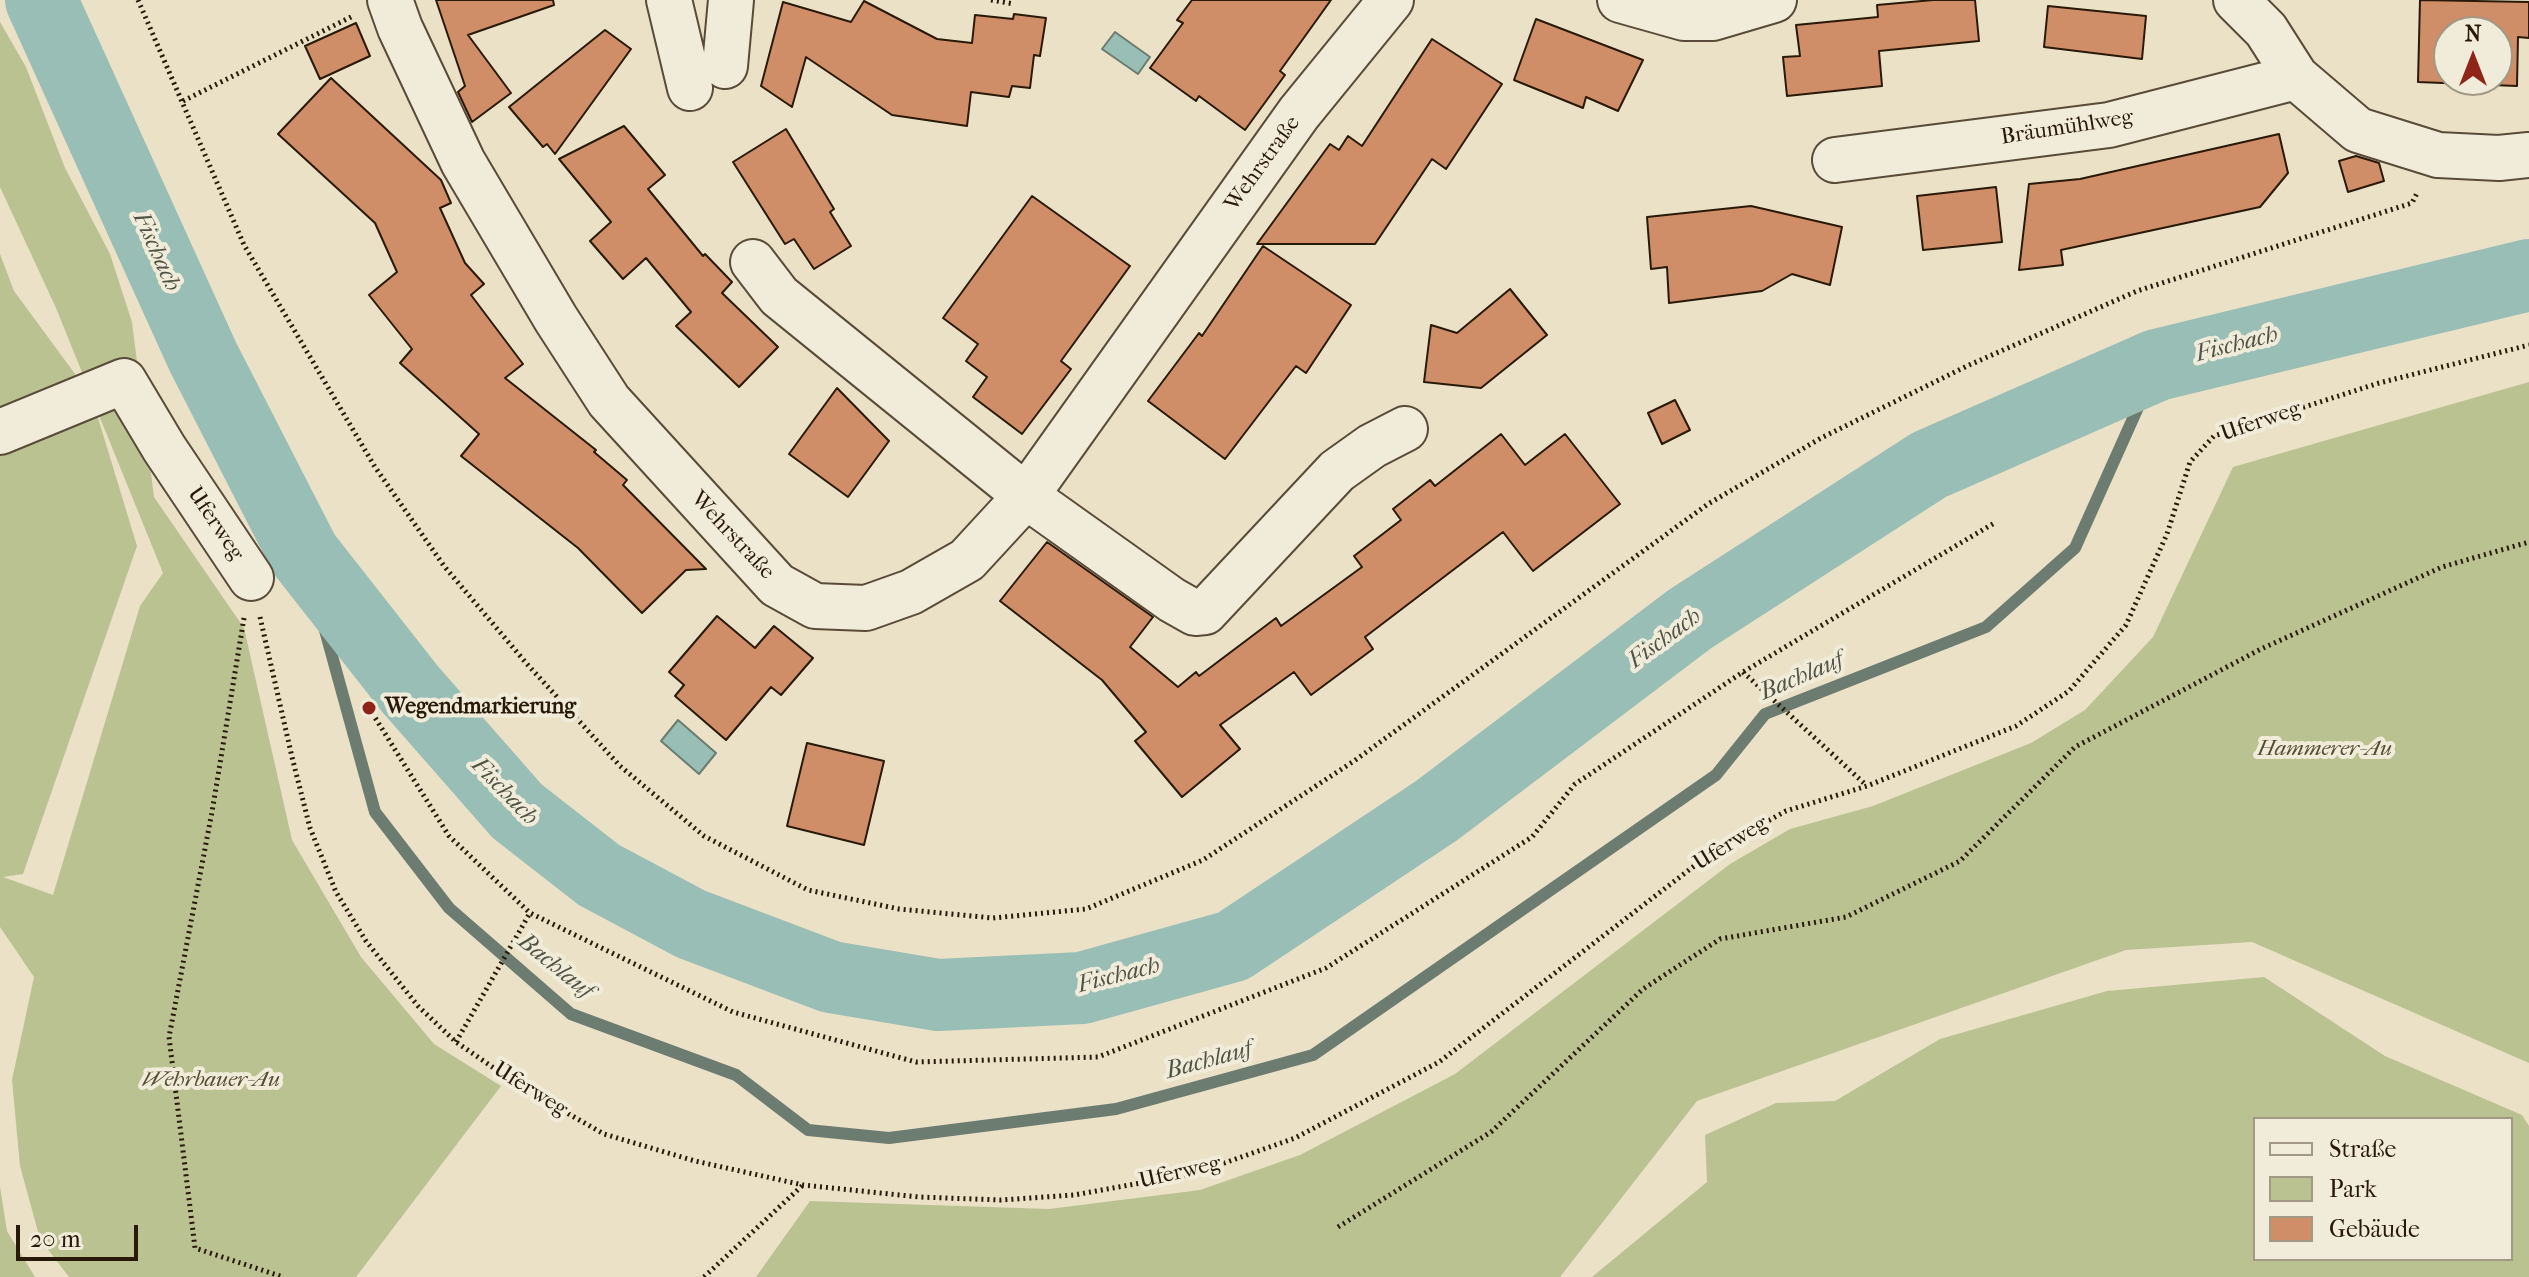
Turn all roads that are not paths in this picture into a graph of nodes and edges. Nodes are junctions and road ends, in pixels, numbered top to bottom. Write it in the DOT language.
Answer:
graph roads {
  1 [pos="669,0"];
  2 [pos="731,0"];
  3 [pos="1391,0"];
  4 [pos="1620,0"];
  5 [pos="1774,0"];
  6 [pos="2236,0"];
  7 [pos="374,7"];
  8 [pos="2296,77"];
  9 [pos="2529,155"];
  10 [pos="1835,160"];
  11 [pos="753,262"];
  12 [pos="1405,429"];
  13 [pos="0,432"];
  14 [pos="1026,496"];
  15 [pos="251,578"];
  1 -- 2 [label="street"];
  3 -- 14 [label="street, Wehrstraße"];
  4 -- 5 [label="street"];
  6 -- 8 [label="street"];
  7 -- 14 [label="street, Wehrstraße"];
  8 -- 9 [label="street"];
  8 -- 10 [label="street, Bräumühlweg"];
  11 -- 14 [label="street"];
  12 -- 14 [label="street"];
  13 -- 15 [label="street, Uferweg"];
}
